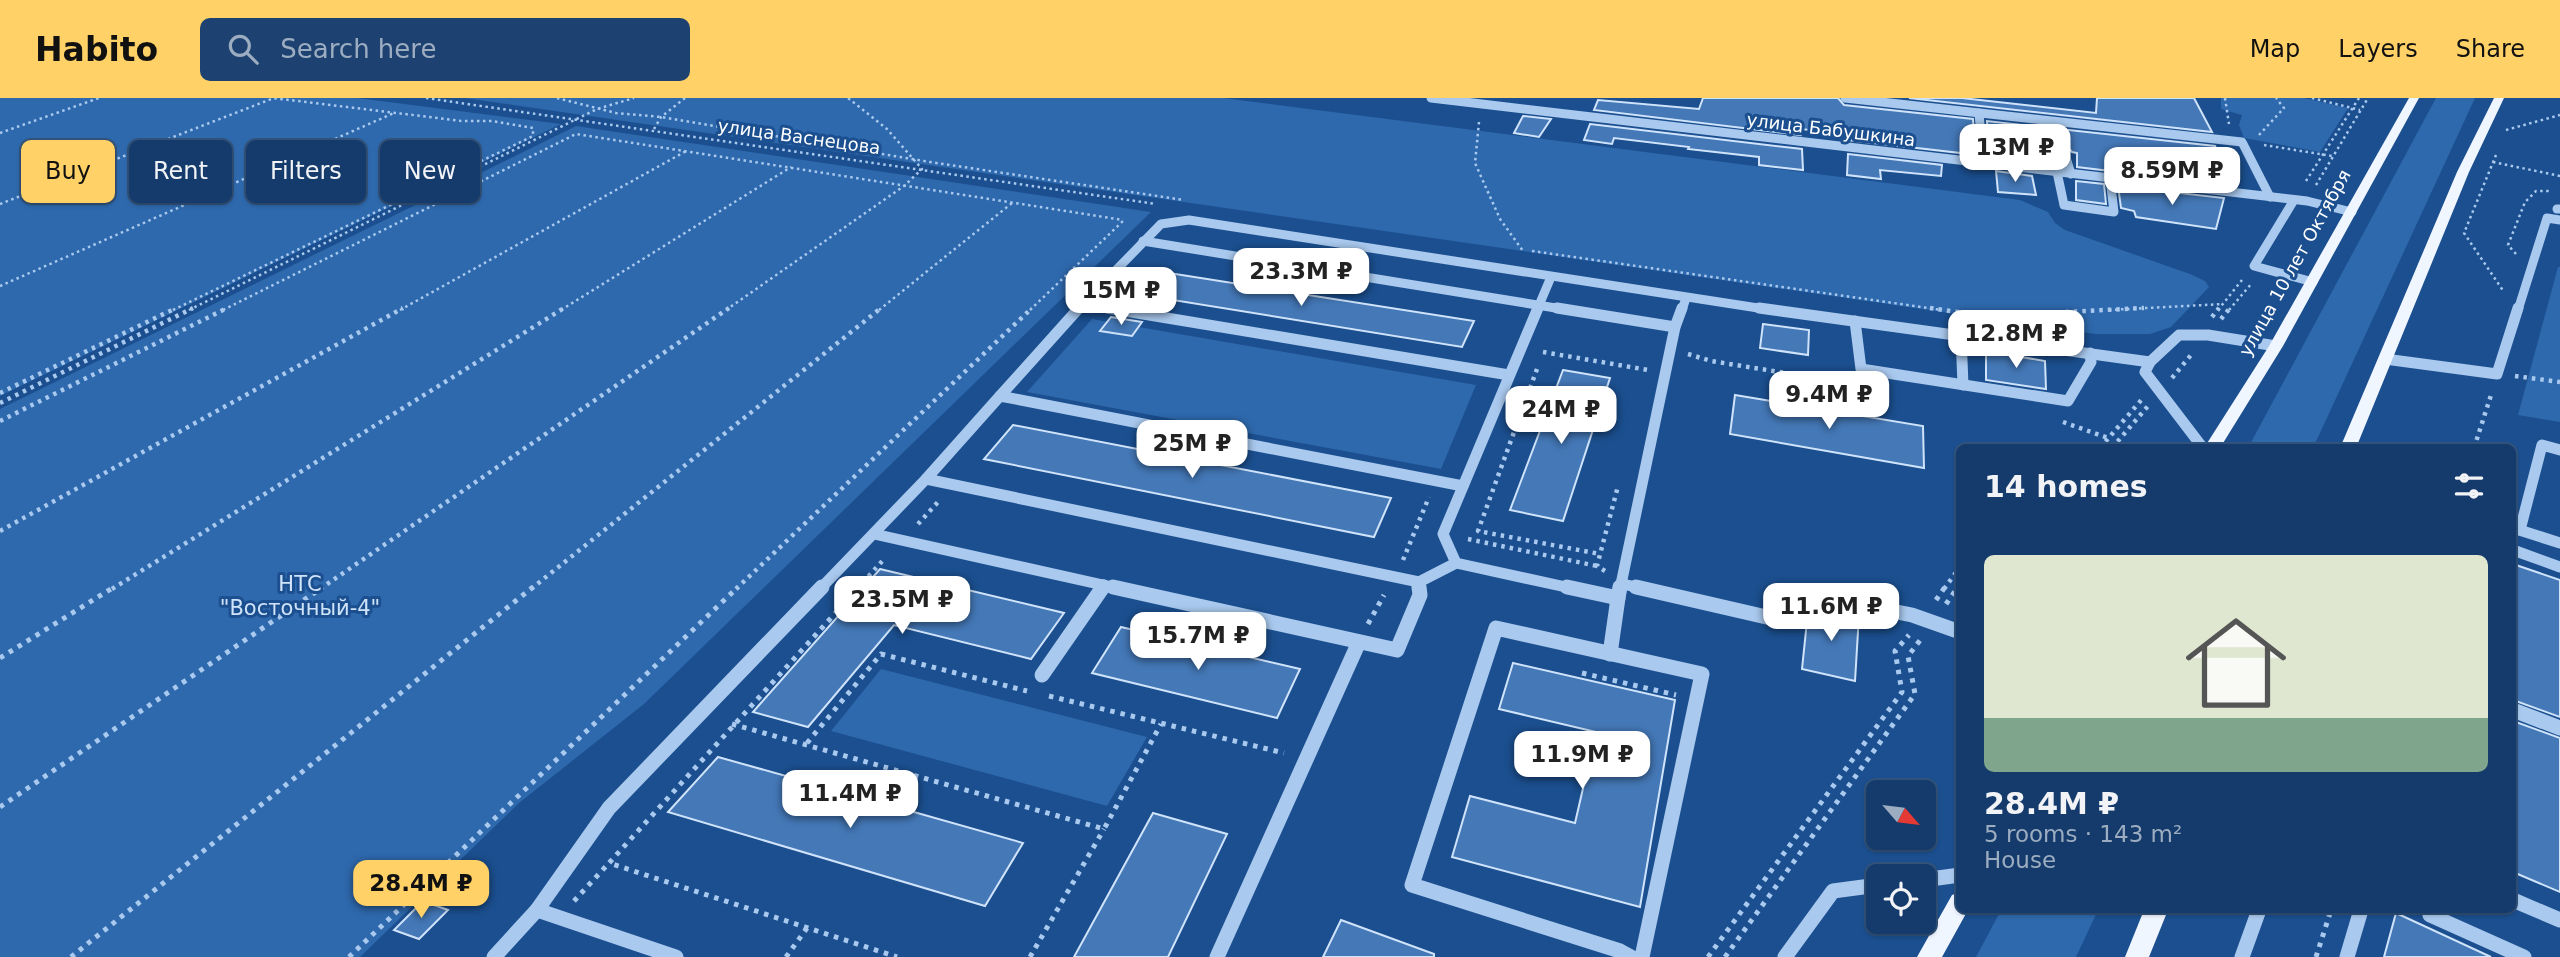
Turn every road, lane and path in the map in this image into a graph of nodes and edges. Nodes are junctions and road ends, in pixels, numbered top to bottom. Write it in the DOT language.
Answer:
graph roads {
  1 [pos="99,98"];
  2 [pos="274,98"];
  3 [pos="426,98"];
  4 [pos="557,98"];
  5 [pos="634,98"];
  6 [pos="685,98"];
  7 [pos="848,98"];
  8 [pos="1431,98"];
  9 [pos="1846,98"];
  10 [pos="2276,98"];
  11 [pos="2312,98"];
  12 [pos="2359,98"];
  13 [pos="2414,98"];
  14 [pos="2498,98"];
  15 [pos="1482,101"];
  16 [pos="2353,108"];
  17 [pos="597,110"];
  18 [pos="2360,110"];
  19 [pos="394,113"];
  20 [pos="1979,113"];
  21 [pos="2560,115"];
  22 [pos="661,117"];
  23 [pos="579,119"];
  24 [pos="654,130"];
  25 [pos="0,133"];
  26 [pos="1982,136"];
  27 [pos="2502,140"];
  28 [pos="2242,142"];
  29 [pos="689,150"];
  30 [pos="2064,151"];
  31 [pos="2498,151"];
  32 [pos="2323,154"];
  33 [pos="2332,156"];
  34 [pos="914,160"];
  35 [pos="2493,162"];
  36 [pos="792,167"];
  37 [pos="922,169"];
  38 [pos="2057,172"];
  39 [pos="2071,174"];
  40 [pos="2560,176"];
  41 [pos="2110,178"];
  42 [pos="904,186"];
  43 [pos="2270,197"];
  44 [pos="2294,200"];
  45 [pos="1191,201"];
  46 [pos="0,204"];
  47 [pos="1012,204"];
  48 [pos="1168,206"];
  49 [pos="2352,212"];
  50 [pos="2560,220"];
  51 [pos="1143,242"];
  52 [pos="1508,248"];
  53 [pos="1521,250"];
  54 [pos="1551,277"];
  55 [pos="2313,282"];
  56 [pos="0,286"];
  57 [pos="1686,298"];
  58 [pos="1083,304"];
  59 [pos="2223,304"];
  60 [pos="1538,305"];
  61 [pos="2517,310"];
  62 [pos="1856,321"];
  63 [pos="1675,327"];
  64 [pos="1961,335"];
  65 [pos="1548,340"];
  66 [pos="2276,346"];
  67 [pos="1543,352"];
  68 [pos="2090,353"];
  69 [pos="2385,359"];
  70 [pos="1652,361"];
  71 [pos="2150,362"];
  72 [pos="1649,370"];
  73 [pos="2497,374"];
  74 [pos="1509,375"];
  75 [pos="2560,382"];
  76 [pos="1646,383"];
  77 [pos="1963,385"];
  78 [pos="0,393"];
  79 [pos="1000,396"];
  80 [pos="0,403"];
  81 [pos="0,421"];
  82 [pos="2200,444"];
  83 [pos="2215,444"];
  84 [pos="2350,444"];
  85 [pos="2475,444"];
  86 [pos="2560,450"];
  87 [pos="1621,475"];
  88 [pos="926,479"];
  89 [pos="962,486"];
  90 [pos="1463,486"];
  91 [pos="2517,529"];
  92 [pos="0,531"];
  93 [pos="874,534"];
  94 [pos="1443,534"];
  95 [pos="905,540"];
  96 [pos="2560,543"];
  97 [pos="2516,551"];
  98 [pos="1601,554"];
  99 [pos="1456,563"];
  100 [pos="1597,566"];
  101 [pos="2560,567"];
  102 [pos="1956,574"];
  103 [pos="1419,582"];
  104 [pos="1623,584"];
  105 [pos="1104,585"];
  106 [pos="1956,588"];
  107 [pos="1618,598"];
  108 [pos="1826,598"];
  109 [pos="1928,620"];
  110 [pos="1784,621"];
  111 [pos="1956,630"];
  112 [pos="1359,642"];
  113 [pos="1610,654"];
  114 [pos="0,658"];
  115 [pos="1578,672"];
  116 [pos="1047,680"];
  117 [pos="1031,692"];
  118 [pos="1697,700"];
  119 [pos="2516,711"];
  120 [pos="732,724"];
  121 [pos="1161,724"];
  122 [pos="2560,728"];
  123 [pos="807,743"];
  124 [pos="1289,743"];
  125 [pos="0,807"];
  126 [pos="1104,829"];
  127 [pos="1956,876"];
  128 [pos="1936,878"];
  129 [pos="1866,887"];
  130 [pos="2516,901"];
  131 [pos="1956,909"];
  132 [pos="537,910"];
  133 [pos="2155,913"];
  134 [pos="2258,913"];
  135 [pos="2330,913"];
  136 [pos="2360,913"];
  137 [pos="2430,915"];
  138 [pos="2560,920"];
  139 [pos="807,928"];
  140 [pos="71,957"];
  141 [pos="349,957"];
  142 [pos="494,957"];
  143 [pos="676,957"];
  144 [pos="786,957"];
  145 [pos="897,957"];
  146 [pos="1030,957"];
  147 [pos="1217,957"];
  148 [pos="1631,957"];
  149 [pos="1642,957"];
  150 [pos="1708,957"];
  151 [pos="1725,957"];
  152 [pos="1785,957"];
  153 [pos="1929,957"];
  154 [pos="2137,957"];
  155 [pos="2242,957"];
  156 [pos="2316,957"];
  157 [pos="2347,957"];
  158 [pos="2524,957"];
  1 -- 25 [label="path"];
  2 -- 19 [label="path"];
  2 -- 46 [label="path"];
  3 -- 23 [label="path, улица Васнецова"];
  4 -- 17 [label="path"];
  5 -- 17 [label="path"];
  6 -- 22 [label="path"];
  7 -- 34 [label="path"];
  8 -- 15 [label="street, улица Бабушкина"];
  9 -- 20 [label="street"];
  10 -- 28 [label="path"];
  11 -- 16 [label="path"];
  12 -- 16 [label="path"];
  13 -- 49 [label="main road, улица 10 лет Октября"];
  14 -- 69 [label="main road"];
  15 -- 38 [label="street, улица Бабушкина"];
  15 -- 53 [label="path"];
  16 -- 18 [label="path"];
  16 -- 32 [label="path"];
  17 -- 22 [label="path"];
  17 -- 23 [label="path"];
  19 -- 56 [label="path"];
  19 -- 78 [label="path"];
  20 -- 26 [label="street"];
  20 -- 28 [label="street"];
  21 -- 27 [label="path"];
  22 -- 24 [label="path"];
  22 -- 34 [label="path"];
  23 -- 24 [label="path, улица Васнецова"];
  23 -- 80 [label="path"];
  24 -- 37 [label="path, улица Васнецова"];
  28 -- 32 [label="path"];
  28 -- 43 [label="lane"];
  29 -- 36 [label="path"];
  29 -- 81 [label="path"];
  29 -- 92 [label="path"];
  30 -- 39 [label="street"];
  31 -- 35 [label="path"];
  32 -- 33 [label="path"];
  32 -- 44 [label="path"];
  34 -- 37 [label="path"];
  34 -- 45 [label="path"];
  35 -- 40 [label="path"];
  35 -- 61 [label="path"];
  36 -- 42 [label="path"];
  36 -- 114 [label="path"];
  37 -- 42 [label="path"];
  37 -- 48 [label="path, улица Васнецова"];
  38 -- 39 [label="street, улица Бабушкина"];
  38 -- 41 [label="street"];
  39 -- 41 [label="street, улица Бабушкина"];
  41 -- 43 [label="street, улица Бабушкина"];
  42 -- 47 [label="path"];
  42 -- 125 [label="path"];
  43 -- 44 [label="street, улица Бабушкина"];
  44 -- 49 [label="street, улица Бабушкина"];
  44 -- 55 [label="street"];
  47 -- 140 [label="path"];
  47 -- 141 [label="path"];
  49 -- 55 [label="main road, улица 10 лет Октября"];
  50 -- 61 [label="street"];
  51 -- 54 [label="street"];
  51 -- 58 [label="street"];
  51 -- 60 [label="street"];
  52 -- 53 [label="path"];
  53 -- 54 [label="path"];
  53 -- 59 [label="path"];
  54 -- 57 [label="street"];
  54 -- 60 [label="street"];
  55 -- 66 [label="main road, улица 10 лет Октября"];
  57 -- 62 [label="street"];
  57 -- 63 [label="street"];
  58 -- 74 [label="street"];
  58 -- 79 [label="street"];
  60 -- 63 [label="street"];
  60 -- 74 [label="street"];
  61 -- 73 [label="street"];
  62 -- 64 [label="street"];
  62 -- 77 [label="street"];
  63 -- 104 [label="street"];
  64 -- 68 [label="street"];
  64 -- 77 [label="street"];
  65 -- 67 [label="path"];
  66 -- 71 [label="street"];
  66 -- 83 [label="main road, улица 10 лет Октября"];
  67 -- 72 [label="path"];
  67 -- 98 [label="path"];
  68 -- 71 [label="street"];
  68 -- 77 [label="street"];
  69 -- 73 [label="lane"];
  69 -- 84 [label="main road"];
  70 -- 72 [label="path"];
  71 -- 82 [label="street"];
  72 -- 76 [label="path"];
  73 -- 75 [label="path"];
  73 -- 85 [label="path"];
  74 -- 90 [label="street"];
  79 -- 88 [label="street"];
  79 -- 90 [label="street"];
  86 -- 91 [label="street"];
  87 -- 98 [label="path"];
  88 -- 89 [label="street"];
  88 -- 93 [label="street"];
  89 -- 95 [label="path"];
  89 -- 103 [label="street"];
  90 -- 94 [label="street"];
  91 -- 96 [label="street"];
  93 -- 95 [label="street"];
  93 -- 132 [label="street"];
  94 -- 99 [label="street"];
  94 -- 100 [label="path"];
  95 -- 105 [label="street"];
  95 -- 120 [label="path"];
  97 -- 101 [label="street"];
  98 -- 100 [label="path"];
  99 -- 103 [label="street"];
  99 -- 107 [label="street"];
  100 -- 104 [label="path"];
  102 -- 109 [label="path"];
  103 -- 112 [label="street"];
  104 -- 107 [label="street"];
  104 -- 110 [label="street"];
  105 -- 112 [label="street"];
  105 -- 116 [label="street"];
  106 -- 109 [label="path"];
  107 -- 113 [label="street"];
  108 -- 109 [label="street"];
  109 -- 111 [label="street"];
  109 -- 150 [label="path"];
  109 -- 151 [label="path"];
  112 -- 147 [label="street"];
  113 -- 118 [label="lane"];
  113 -- 148 [label="lane"];
  115 -- 118 [label="path"];
  116 -- 121 [label="path"];
  117 -- 123 [label="path"];
  118 -- 149 [label="lane"];
  119 -- 122 [label="street"];
  120 -- 123 [label="path"];
  120 -- 139 [label="path"];
  121 -- 124 [label="path"];
  121 -- 126 [label="path"];
  123 -- 126 [label="path"];
  126 -- 146 [label="path"];
  127 -- 128 [label="street"];
  129 -- 152 [label="street"];
  130 -- 138 [label="street"];
  131 -- 153 [label="main road"];
  132 -- 142 [label="lane"];
  132 -- 143 [label="street"];
  133 -- 154 [label="main road"];
  134 -- 155 [label="street"];
  135 -- 156 [label="path"];
  136 -- 157 [label="street"];
  137 -- 158 [label="lane"];
  139 -- 144 [label="path"];
  139 -- 145 [label="path"];
}
